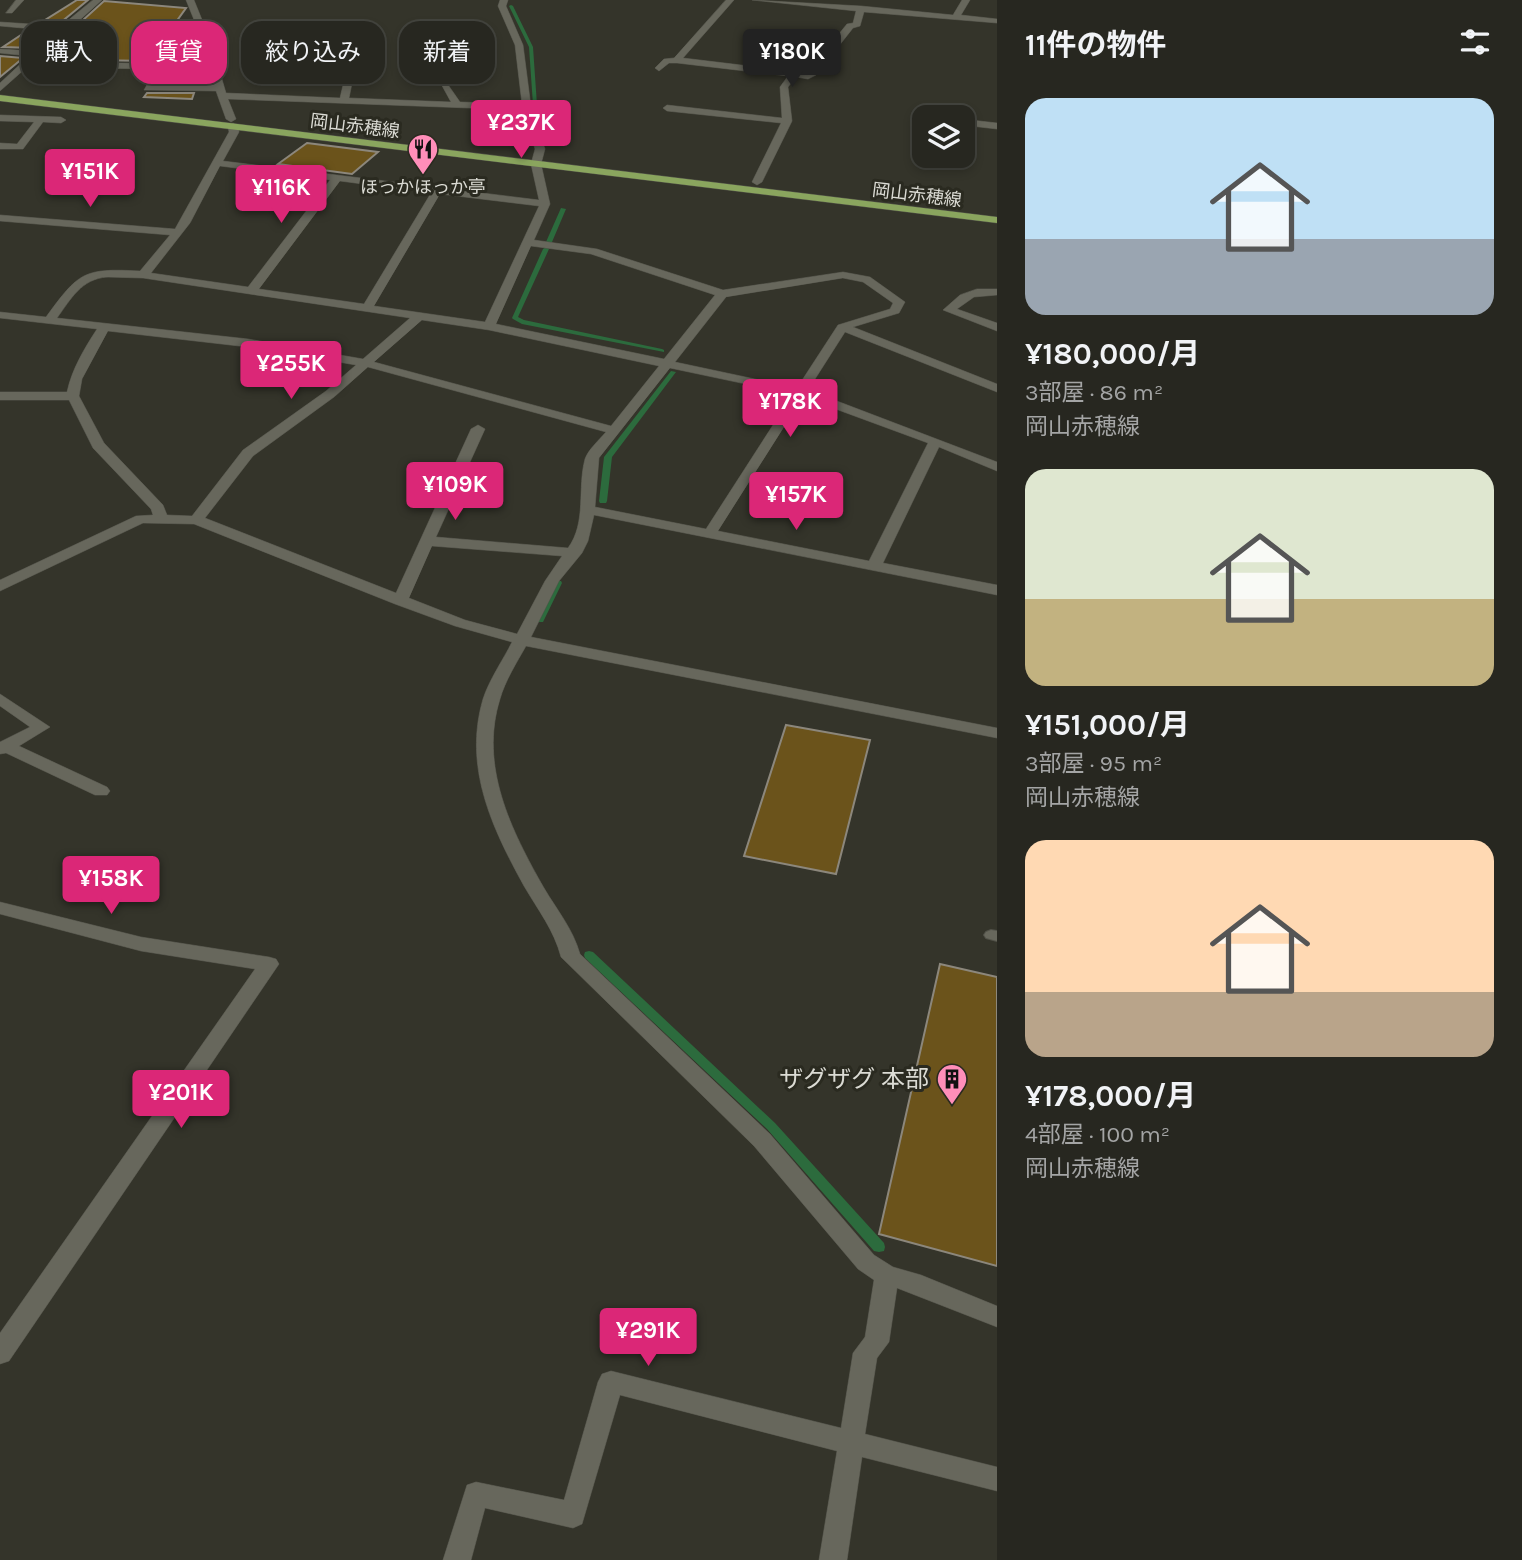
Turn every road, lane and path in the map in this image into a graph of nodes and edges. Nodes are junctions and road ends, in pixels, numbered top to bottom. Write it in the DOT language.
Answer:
graph roads {
  1 [pos="6,0"];
  2 [pos="14,0"];
  3 [pos="20,0"];
  4 [pos="99,0"];
  5 [pos="190,0"];
  6 [pos="504,0"];
  7 [pos="730,0"];
  8 [pos="757,0"];
  9 [pos="867,0"];
  10 [pos="967,0"];
  11 [pos="860,8"];
  12 [pos="883,10"];
  13 [pos="9,11"];
  14 [pos="956,16"];
  15 [pos="73,21"];
  16 [pos="198,21"];
  17 [pos="997,21"];
  18 [pos="0,24"];
  19 [pos="21,26"];
  20 [pos="0,51"];
  21 [pos="21,53"];
  22 [pos="677,60"];
  23 [pos="21,68"];
  24 [pos="659,68"];
  25 [pos="794,74"];
  26 [pos="150,84"];
  27 [pos="220,84"];
  28 [pos="348,84"];
  29 [pos="445,84"];
  30 [pos="0,90"];
  31 [pos="223,92"];
  32 [pos="0,98"];
  33 [pos="344,100"];
  34 [pos="457,104"];
  35 [pos="527,107"];
  36 [pos="667,108"];
  37 [pos="0,118"];
  38 [pos="40,120"];
  39 [pos="61,120"];
  40 [pos="787,121"];
  41 [pos="232,122"];
  42 [pos="975,123"];
  43 [pos="997,126"];
  44 [pos="0,146"];
  45 [pos="537,160"];
  46 [pos="217,163"];
  47 [pos="337,178"];
  48 [pos="757,182"];
  49 [pos="438,191"];
  50 [pos="545,204"];
  51 [pos="997,210"];
  52 [pos="0,218"];
  53 [pos="997,220"];
  54 [pos="178,232"];
  55 [pos="529,243"];
  56 [pos="143,275"];
  57 [pos="251,291"];
  58 [pos="997,292"];
  59 [pos="722,295"];
  60 [pos="367,308"];
  61 [pos="420,315"];
  62 [pos="0,316"];
  63 [pos="49,320"];
  64 [pos="489,326"];
  65 [pos="842,327"];
  66 [pos="997,327"];
  67 [pos="104,328"];
  68 [pos="667,362"];
  69 [pos="365,363"];
  70 [pos="997,388"];
  71 [pos="800,391"];
  72 [pos="0,396"];
  73 [pos="73,396"];
  74 [pos="478,429"];
  75 [pos="612,430"];
  76 [pos="935,441"];
  77 [pos="997,467"];
  78 [pos="588,510"];
  79 [pos="161,519"];
  80 [pos="196,520"];
  81 [pos="710,533"];
  82 [pos="427,541"];
  83 [pos="575,553"];
  84 [pos="874,566"];
  85 [pos="0,586"];
  86 [pos="997,590"];
  87 [pos="400,601"];
  88 [pos="522,640"];
  89 [pos="0,699"];
  90 [pos="997,733"];
  91 [pos="3,748"];
  92 [pos="101,792"];
  93 [pos="0,908"];
  94 [pos="887,1276"];
  95 [pos="997,1317"];
  96 [pos="0,1353"];
  97 [pos="849,1442"];
  98 [pos="997,1479"];
  99 [pos="457,1560"];
  100 [pos="833,1560"];
  1 -- 2 [label="street"];
  3 -- 13 [label="street"];
  4 -- 15 [label="street"];
  5 -- 16 [label="street"];
  6 -- 35 [label="street"];
  7 -- 22 [label="street"];
  8 -- 11 [label="street"];
  9 -- 12 [label="street"];
  10 -- 14 [label="street"];
  11 -- 12 [label="street"];
  11 -- 25 [label="street"];
  12 -- 14 [label="street"];
  14 -- 17 [label="street"];
  18 -- 19 [label="street"];
  20 -- 21 [label="street"];
  22 -- 24 [label="street"];
  22 -- 25 [label="street"];
  23 -- 30 [label="street"];
  25 -- 40 [label="street"];
  26 -- 31 [label="street"];
  27 -- 31 [label="street"];
  28 -- 33 [label="street"];
  29 -- 34 [label="street"];
  30 -- 41 [label="main road, 岡山赤穂線"];
  31 -- 33 [label="street"];
  31 -- 41 [label="street"];
  32 -- 41 [label="main road, 岡山赤穂線"];
  33 -- 34 [label="street"];
  34 -- 35 [label="street"];
  35 -- 45 [label="street"];
  36 -- 40 [label="street"];
  37 -- 38 [label="street"];
  38 -- 39 [label="street"];
  38 -- 44 [label="street"];
  40 -- 48 [label="street"];
  41 -- 45 [label="main road, 岡山赤穂線"];
  41 -- 46 [label="street"];
  42 -- 43 [label="street"];
  45 -- 48 [label="main road, 岡山赤穂線"];
  45 -- 50 [label="street"];
  45 -- 53 [label="main road, 岡山赤穂線"];
  46 -- 47 [label="street"];
  46 -- 54 [label="street"];
  47 -- 49 [label="street"];
  47 -- 57 [label="street"];
  48 -- 51 [label="main road, 岡山赤穂線"];
  49 -- 50 [label="street"];
  49 -- 60 [label="street"];
  50 -- 55 [label="street"];
  52 -- 54 [label="street"];
  54 -- 56 [label="street"];
  55 -- 59 [label="street"];
  55 -- 64 [label="street"];
  56 -- 57 [label="street"];
  56 -- 63 [label="street"];
  57 -- 60 [label="street"];
  58 -- 66 [label="street"];
  59 -- 65 [label="street"];
  59 -- 68 [label="street"];
  60 -- 61 [label="street"];
  61 -- 64 [label="street"];
  61 -- 69 [label="street"];
  62 -- 63 [label="street"];
  63 -- 67 [label="street"];
  64 -- 68 [label="street"];
  65 -- 70 [label="street"];
  65 -- 71 [label="street"];
  67 -- 69 [label="street"];
  67 -- 73 [label="street"];
  68 -- 71 [label="street"];
  68 -- 75 [label="street"];
  69 -- 75 [label="street"];
  69 -- 80 [label="street"];
  71 -- 76 [label="street"];
  71 -- 81 [label="street"];
  72 -- 73 [label="street"];
  73 -- 79 [label="street"];
  74 -- 82 [label="street"];
  75 -- 78 [label="street"];
  76 -- 77 [label="street"];
  76 -- 84 [label="street"];
  78 -- 81 [label="street"];
  78 -- 83 [label="street"];
  79 -- 80 [label="street"];
  79 -- 85 [label="street"];
  80 -- 87 [label="street"];
  81 -- 84 [label="street"];
  82 -- 83 [label="street"];
  82 -- 87 [label="street"];
  83 -- 88 [label="street"];
  84 -- 86 [label="street"];
  87 -- 88 [label="street"];
  88 -- 90 [label="street"];
  88 -- 94 [label="street"];
  89 -- 91 [label="street"];
  91 -- 92 [label="street"];
  93 -- 96 [label="street"];
  94 -- 95 [label="street"];
  94 -- 97 [label="street"];
  97 -- 98 [label="street"];
  97 -- 99 [label="street"];
  97 -- 100 [label="street"];
}
